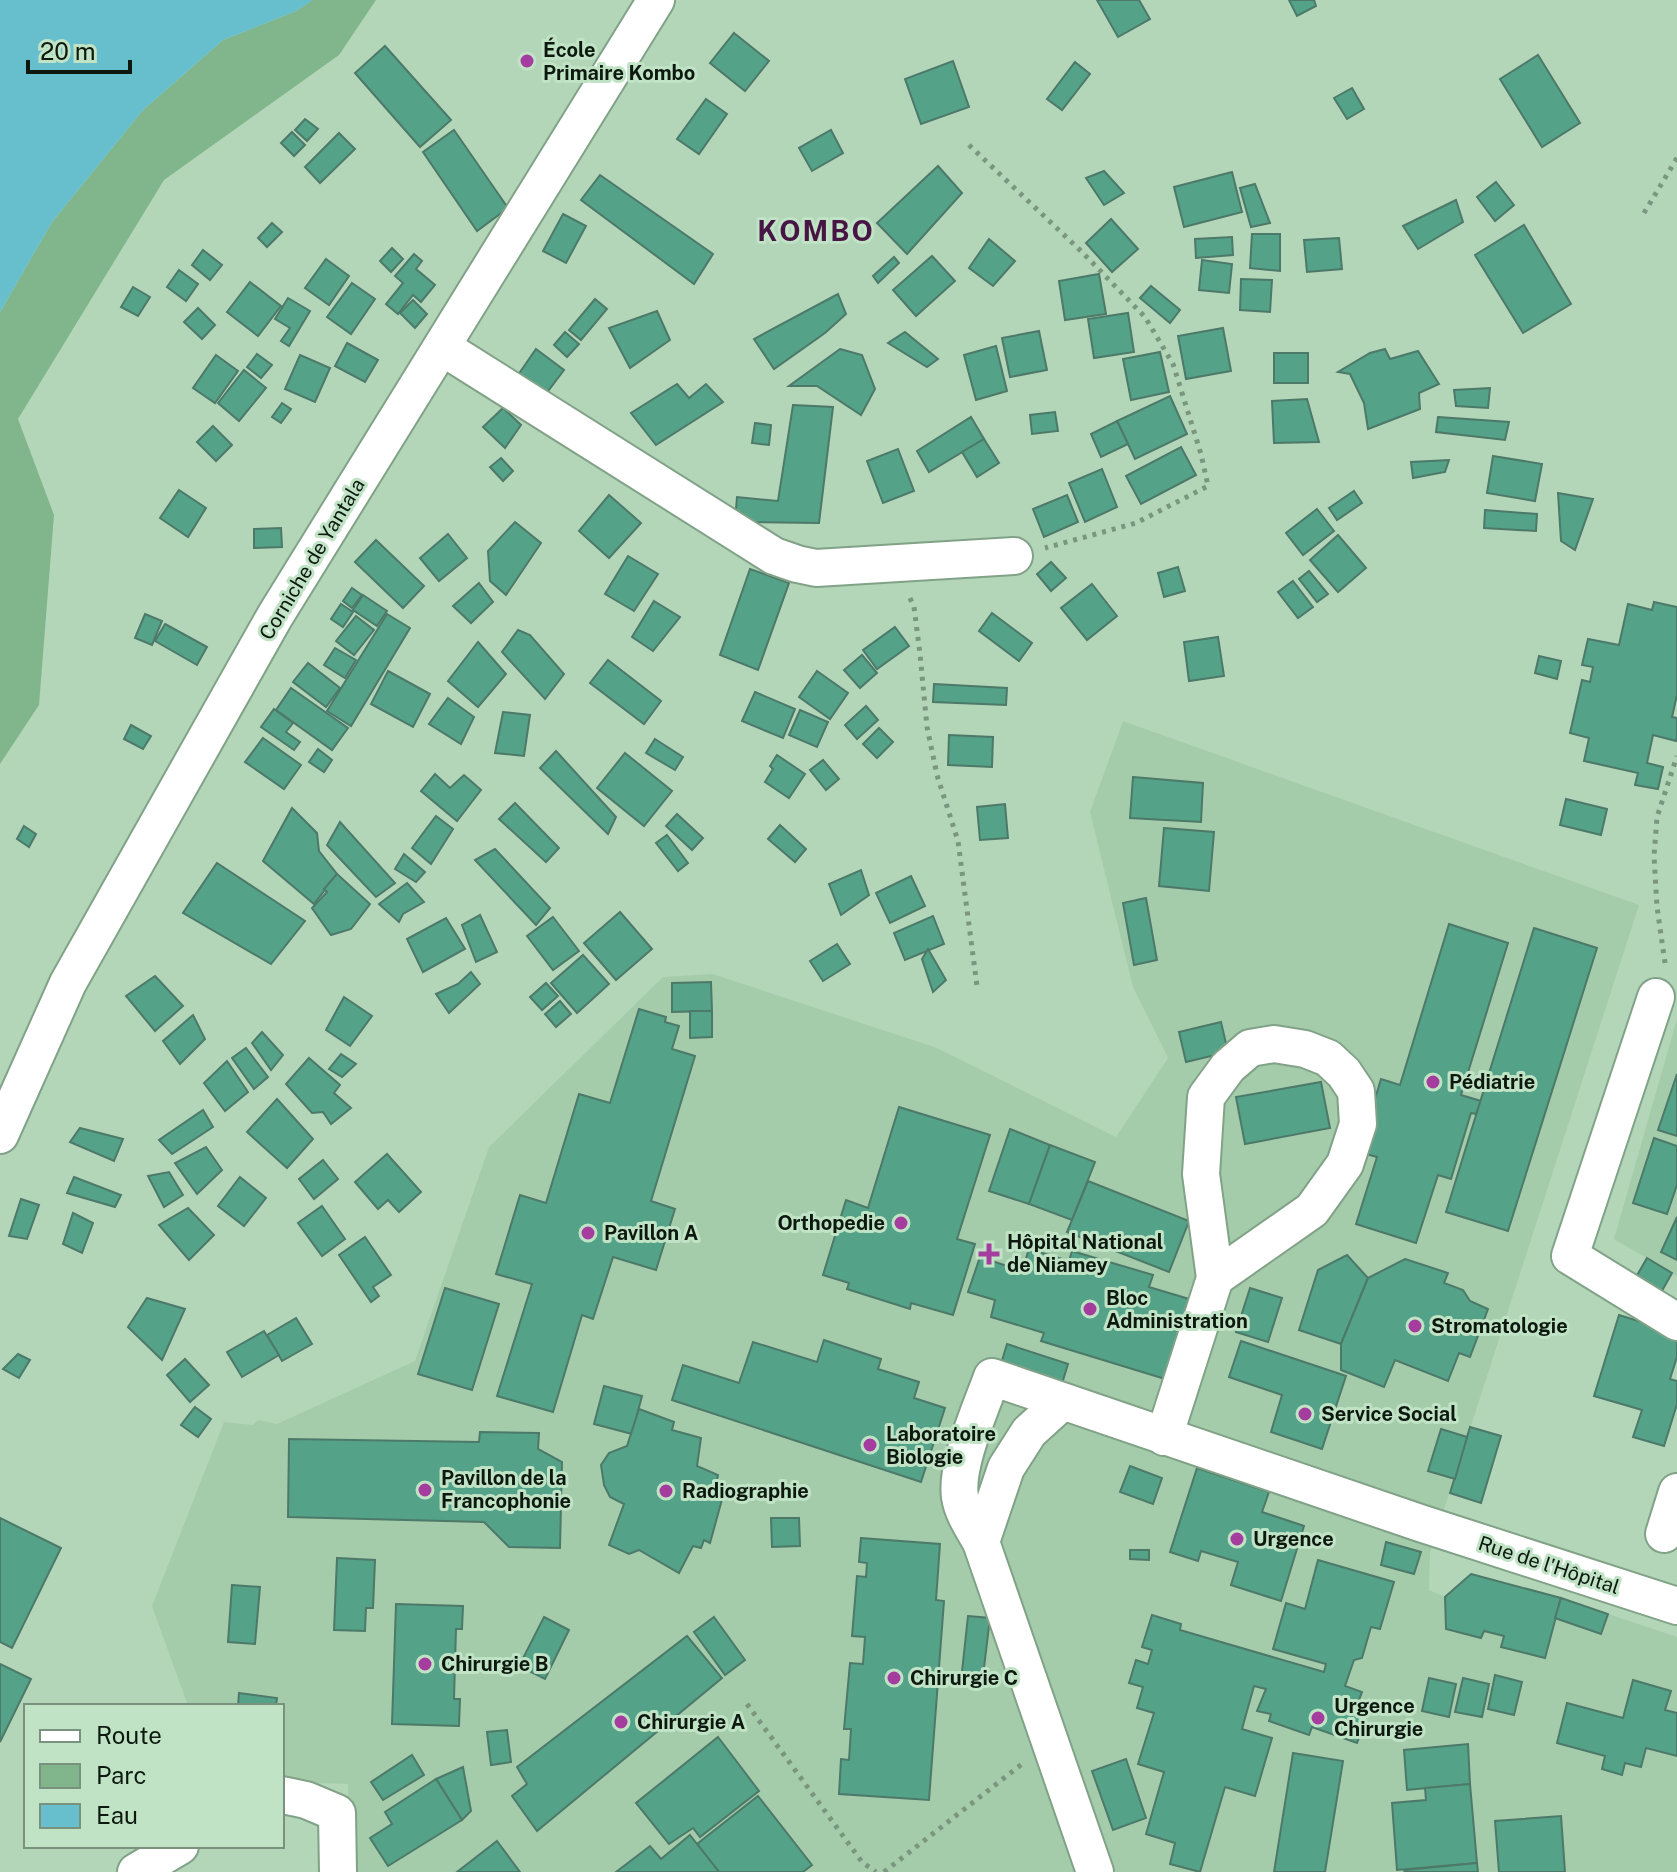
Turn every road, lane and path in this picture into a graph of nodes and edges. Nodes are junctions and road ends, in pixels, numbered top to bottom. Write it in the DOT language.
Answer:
graph roads {
  1 [pos="656,0"];
  2 [pos="969,145"];
  3 [pos="1677,158"];
  4 [pos="1644,213"];
  5 [pos="442,347"];
  6 [pos="1014,556"];
  7 [pos="898,564"];
  8 [pos="1677,756"];
  9 [pos="977,986"];
  10 [pos="1656,997"];
  11 [pos="0,1135"];
  12 [pos="1215,1278"];
  13 [pos="1677,1322"];
  14 [pos="1062,1402"];
  15 [pos="1164,1437"];
  16 [pos="1677,1492"];
  17 [pos="1664,1534"];
  18 [pos="981,1542"];
  19 [pos="1662,1602"];
  20 [pos="747,1704"];
  21 [pos="1050,1741"];
  22 [pos="284,1795"];
  23 [pos="177,1848"];
  24 [pos="136,1872"];
  25 [pos="338,1872"];
  26 [pos="876,1872"];
  27 [pos="884,1872"];
  28 [pos="1095,1872"];
  1 -- 5 [label="street, Corniche de Yantala"];
  2 -- 6 [label="path"];
  3 -- 4 [label="path"];
  5 -- 7 [label="street"];
  5 -- 11 [label="street, Corniche de Yantala"];
  6 -- 7 [label="street"];
  7 -- 9 [label="path"];
  8 -- 10 [label="path"];
  10 -- 13 [label="street"];
  12 -- 12 [label="street"];
  12 -- 15 [label="street"];
  14 -- 15 [label="street, Rue de l'Hôpital"];
  14 -- 18 [label="street"];
  14 -- 18 [label="street, Rue de l'Hôpital"];
  15 -- 19 [label="street, Rue de l'Hôpital"];
  16 -- 17 [label="street"];
  18 -- 21 [label="street"];
  20 -- 26 [label="path"];
  21 -- 27 [label="path"];
  21 -- 28 [label="street"];
  22 -- 25 [label="street"];
  23 -- 24 [label="street"];
}
